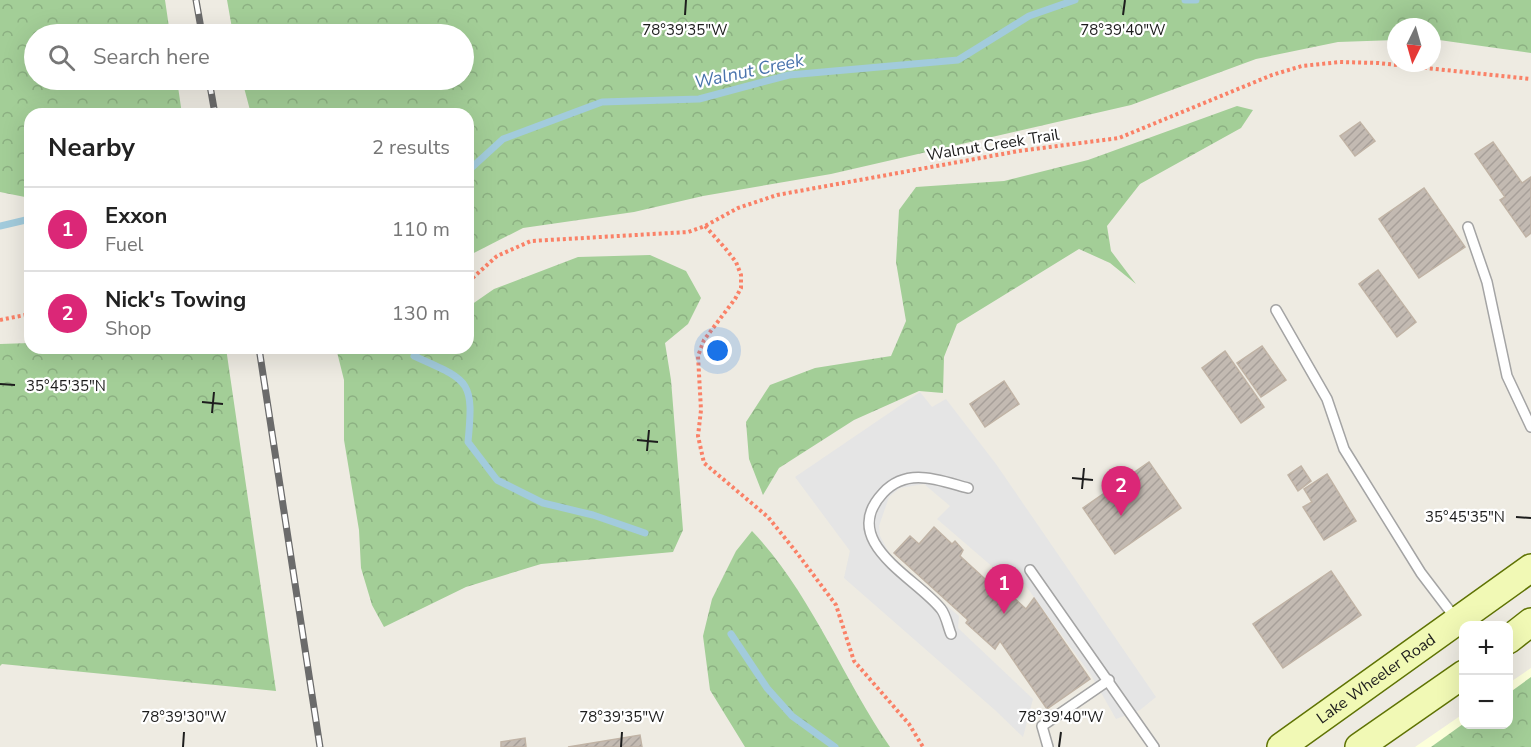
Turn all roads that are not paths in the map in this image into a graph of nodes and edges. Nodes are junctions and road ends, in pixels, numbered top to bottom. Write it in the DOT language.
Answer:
graph roads {
  1 [pos="1468,227"];
  2 [pos="1276,310"];
  3 [pos="1531,427"];
  4 [pos="968,488"];
  5 [pos="1531,568"];
  6 [pos="1030,570"];
  7 [pos="1457,621"];
  8 [pos="1531,622"];
  9 [pos="951,634"];
  10 [pos="1513,637"];
  11 [pos="1463,675"];
  12 [pos="1109,680"];
  13 [pos="1048,747"];
  14 [pos="1154,747"];
  15 [pos="1281,747"];
  16 [pos="1359,747"];
  1 -- 3 [label="lane"];
  2 -- 7 [label="lane"];
  4 -- 9 [label="lane"];
  5 -- 7 [label="main road, Lake Wheeler Road"];
  6 -- 12 [label="lane"];
  7 -- 15 [label="main road, Lake Wheeler Road"];
  8 -- 10 [label="main road"];
  11 -- 16 [label="main road"];
  12 -- 13 [label="lane"];
  12 -- 14 [label="lane"];
}
